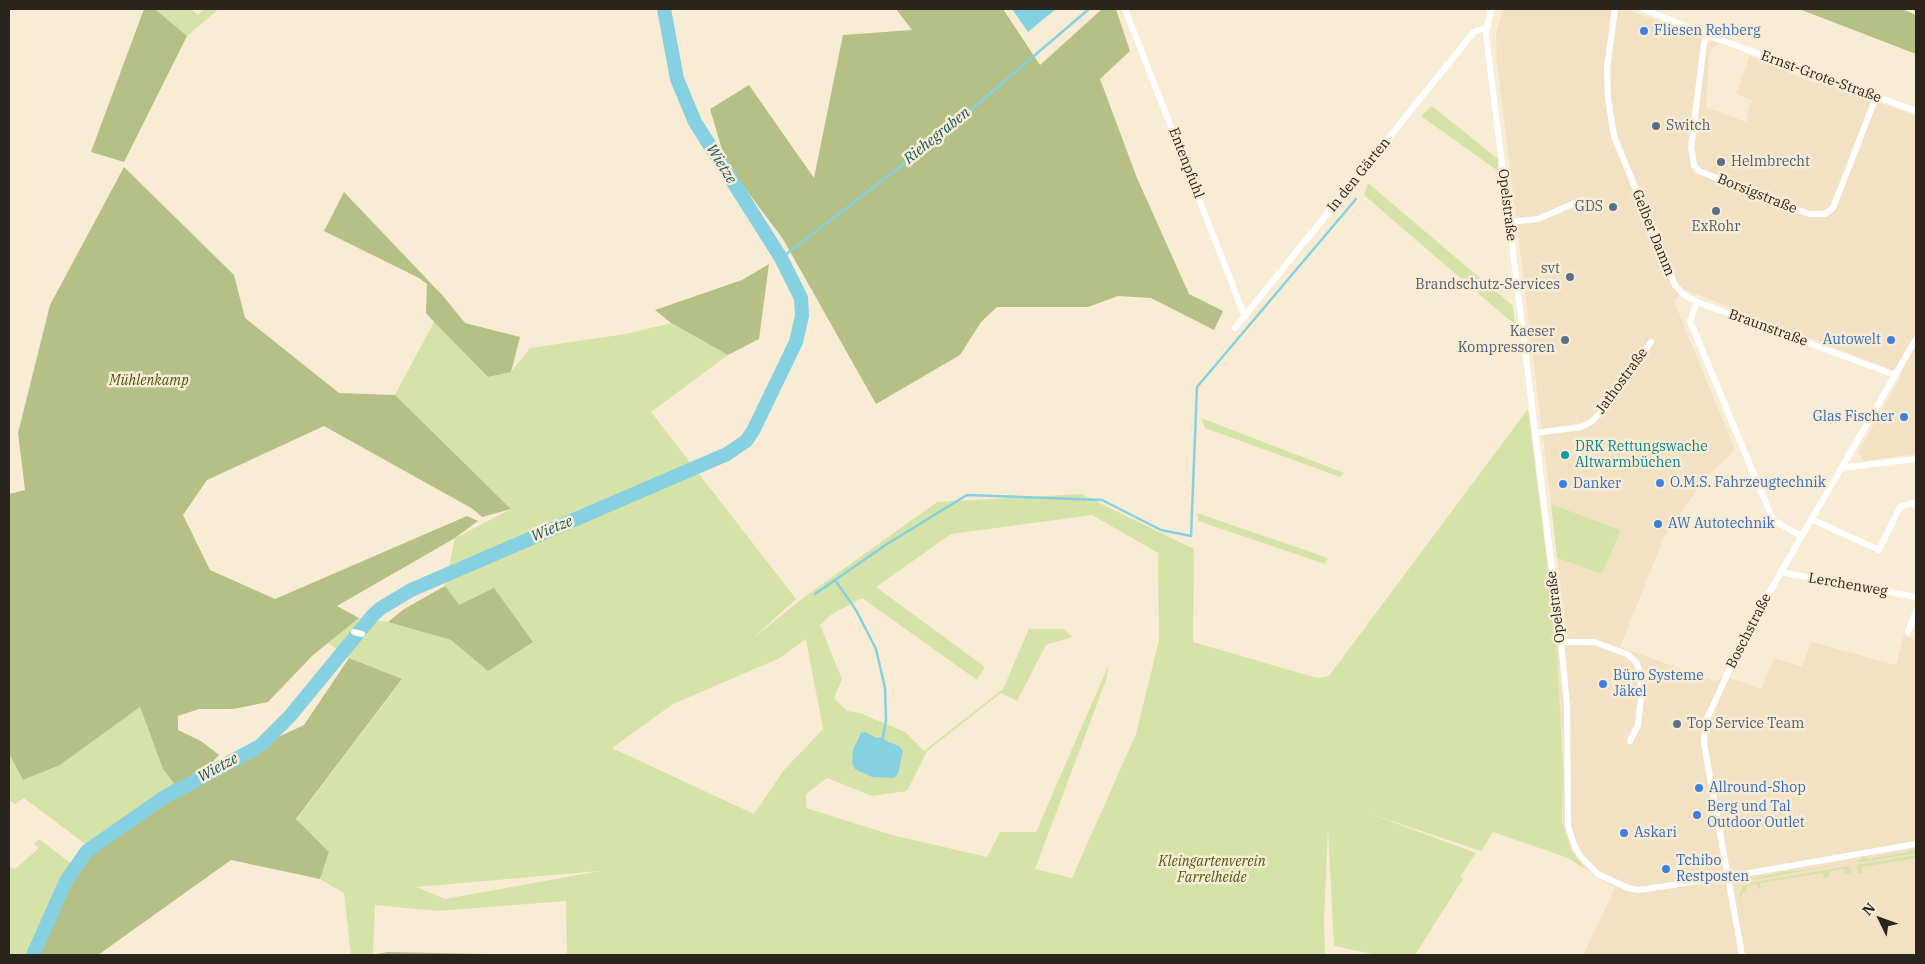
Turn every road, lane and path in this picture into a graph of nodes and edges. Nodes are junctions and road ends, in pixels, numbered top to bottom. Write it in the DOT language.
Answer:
graph roads {
  1 [pos="1125,9"];
  2 [pos="1491,9"];
  3 [pos="1615,9"];
  4 [pos="1643,9"];
  5 [pos="1487,27"];
  6 [pos="1708,35"];
  7 [pos="1876,97"];
  8 [pos="1916,111"];
  9 [pos="1582,200"];
  10 [pos="1509,222"];
  11 [pos="1697,302"];
  12 [pos="1245,317"];
  13 [pos="1235,328"];
  14 [pos="1916,339"];
  15 [pos="1651,342"];
  16 [pos="1895,375"];
  17 [pos="1535,433"];
  18 [pos="1916,459"];
  19 [pos="1841,468"];
  20 [pos="1916,504"];
  21 [pos="1811,519"];
  22 [pos="1801,536"];
  23 [pos="1780,572"];
  24 [pos="1916,597"];
  25 [pos="1916,611"];
  26 [pos="1908,632"];
  27 [pos="1561,642"];
  28 [pos="1630,741"];
  29 [pos="1916,844"];
  30 [pos="1729,876"];
  31 [pos="1742,955"];
  1 -- 12 [label="street, Entenpfuhl"];
  2 -- 5 [label="street, Opelstraße"];
  3 -- 11 [label="street, Gelber Damm"];
  4 -- 6 [label="street, Ernst-Grote-Straße"];
  5 -- 10 [label="street, Opelstraße"];
  5 -- 12 [label="street, In den Gärten"];
  6 -- 7 [label="street, Ernst-Grote-Straße"];
  6 -- 7 [label="street, Borsigstraße"];
  7 -- 8 [label="street, Ernst-Grote-Straße"];
  9 -- 10 [label="street"];
  10 -- 17 [label="street, Opelstraße"];
  11 -- 16 [label="street, Braunstraße"];
  11 -- 22 [label="street"];
  12 -- 13 [label="street, In den Gärten"];
  14 -- 16 [label="street, Boschstraße"];
  15 -- 17 [label="street, Jathostraße"];
  16 -- 19 [label="street, Boschstraße"];
  17 -- 27 [label="street, Opelstraße"];
  18 -- 19 [label="street"];
  19 -- 21 [label="street, Boschstraße"];
  20 -- 21 [label="street"];
  21 -- 22 [label="street, Boschstraße"];
  22 -- 23 [label="street, Boschstraße"];
  23 -- 24 [label="street, Lerchenweg"];
  23 -- 30 [label="street, Boschstraße"];
  25 -- 26 [label="street"];
  27 -- 28 [label="street"];
  27 -- 30 [label="street, Opelstraße"];
  29 -- 30 [label="street, Opelstraße"];
  30 -- 31 [label="street, Boschstraße"];
}
